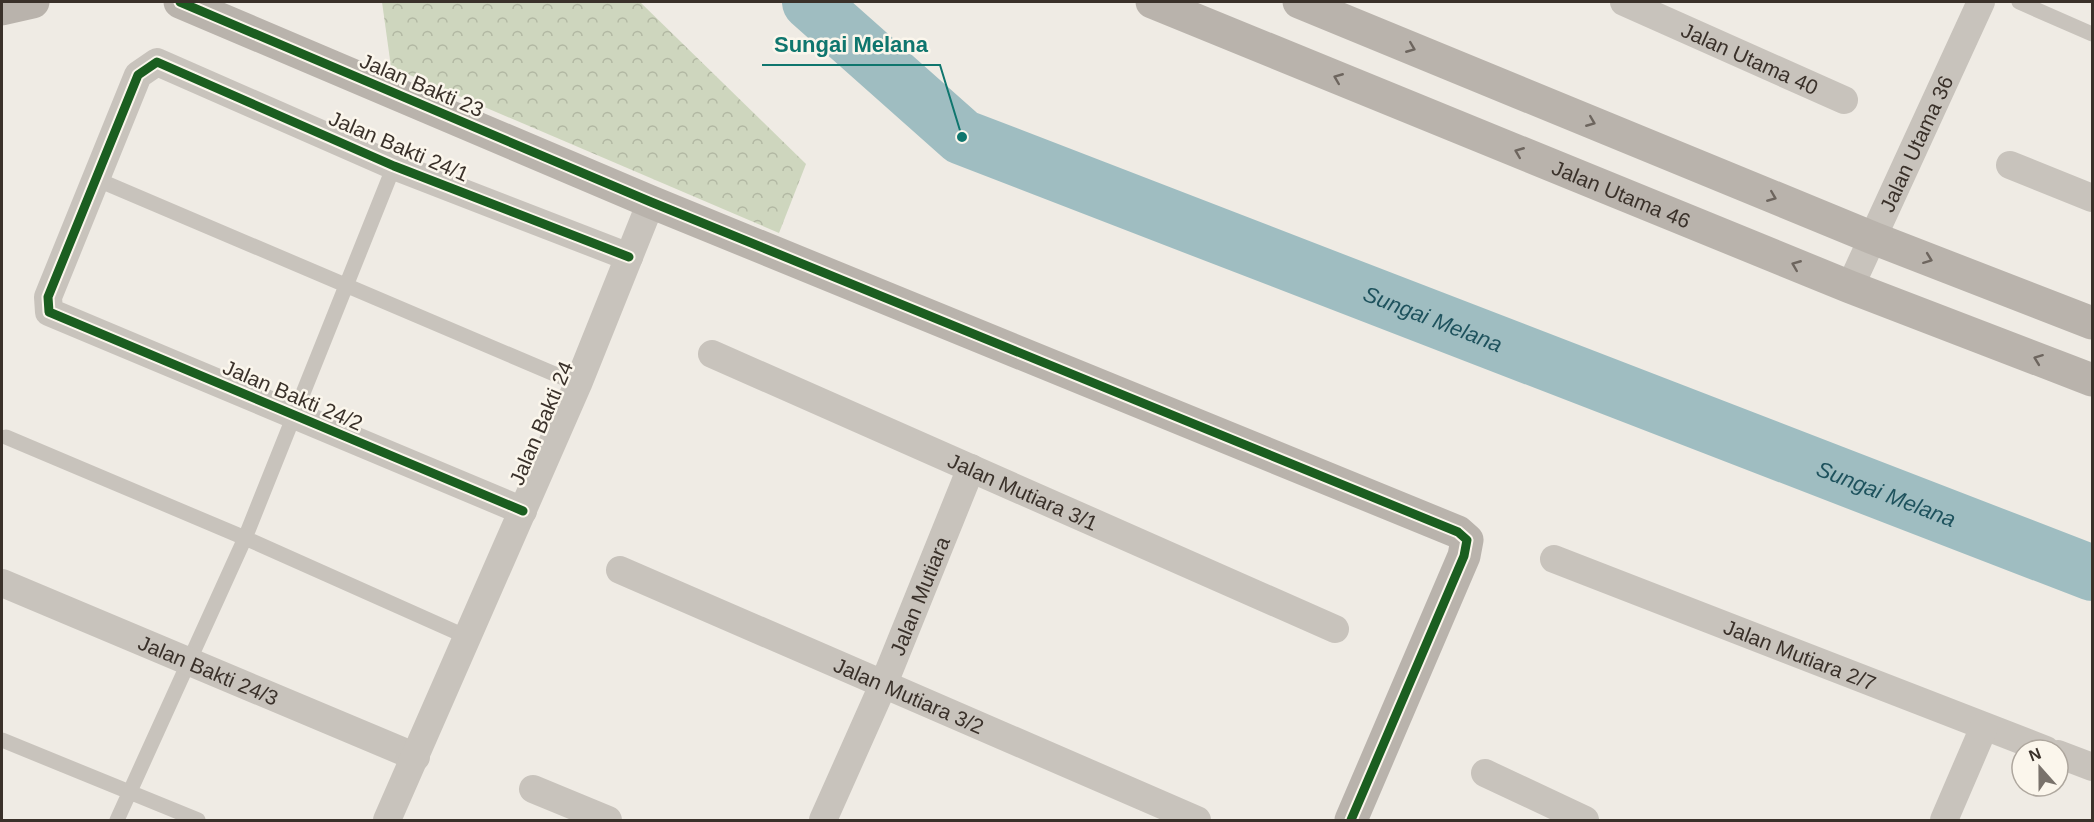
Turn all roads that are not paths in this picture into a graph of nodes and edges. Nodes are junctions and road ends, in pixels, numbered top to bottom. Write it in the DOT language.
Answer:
graph roads {
  1 [pos="33,2"];
  2 [pos="180,2"];
  3 [pos="1152,2"];
  4 [pos="1299,2"];
  5 [pos="1624,2"];
  6 [pos="1981,2"];
  7 [pos="2019,2"];
  8 [pos="2,9"];
  9 [pos="2092,34"];
  10 [pos="1844,100"];
  11 [pos="2010,165"];
  12 [pos="394,166"];
  13 [pos="96,179"];
  14 [pos="2092,198"];
  15 [pos="651,202"];
  16 [pos="1873,238"];
  17 [pos="629,257"];
  18 [pos="346,284"];
  19 [pos="1850,287"];
  20 [pos="2092,323"];
  21 [pos="712,354"];
  22 [pos="2092,380"];
  23 [pos="578,384"];
  24 [pos="294,415"];
  25 [pos="6,437"];
  26 [pos="971,468"];
  27 [pos="523,511"];
  28 [pos="245,538"];
  29 [pos="1554,559"];
  30 [pos="620,570"];
  31 [pos="2,583"];
  32 [pos="1335,629"];
  33 [pos="467,637"];
  34 [pos="190,661"];
  35 [pos="884,683"];
  36 [pos="1984,727"];
  37 [pos="2014,738"];
  38 [pos="2,740"];
  39 [pos="416,756"];
  40 [pos="2070,759"];
  41 [pos="2092,767"];
  42 [pos="1485,773"];
  43 [pos="533,789"];
  44 [pos="129,793"];
  45 [pos="117,820"];
  46 [pos="198,820"];
  47 [pos="387,820"];
  48 [pos="608,820"];
  49 [pos="823,820"];
  50 [pos="1197,820"];
  51 [pos="1351,820"];
  52 [pos="1585,820"];
  53 [pos="1944,820"];
  1 -- 8 [label="street"];
  2 -- 15 [label="street, Jalan Bakti 23"];
  19 -- 3 [label="street, Jalan Utama 46, one-way"];
  4 -- 16 [label="street, one-way"];
  5 -- 10 [label="street, Jalan Utama 40"];
  6 -- 16 [label="street, Jalan Utama 36"];
  7 -- 9 [label="lane"];
  11 -- 14 [label="street"];
  12 -- 13 [label="street, Jalan Bakti 24/1"];
  12 -- 17 [label="street, Jalan Bakti 24/1"];
  12 -- 18 [label="lane"];
  13 -- 18 [label="lane"];
  13 -- 24 [label="street, Jalan Bakti 24/2"];
  15 -- 17 [label="street, Jalan Bakti 24"];
  15 -- 51 [label="street, Jalan Bakti 23"];
  16 -- 19 [label="street, Jalan Utama 36"];
  16 -- 20 [label="street, one-way"];
  17 -- 23 [label="street, Jalan Bakti 24"];
  18 -- 23 [label="lane"];
  18 -- 24 [label="lane"];
  22 -- 19 [label="street, Jalan Utama 46, one-way"];
  21 -- 26 [label="street, Jalan Mutiara 3/1"];
  23 -- 27 [label="street, Jalan Bakti 24"];
  24 -- 27 [label="street, Jalan Bakti 24/2"];
  24 -- 28 [label="lane"];
  25 -- 28 [label="lane"];
  26 -- 32 [label="street, Jalan Mutiara 3/1"];
  26 -- 35 [label="street, Jalan Mutiara"];
  27 -- 33 [label="street, Jalan Bakti 24"];
  28 -- 33 [label="lane"];
  28 -- 34 [label="lane"];
  29 -- 36 [label="street, Jalan Mutiara 2/7"];
  30 -- 35 [label="street, Jalan Mutiara 3/2"];
  31 -- 34 [label="street, Jalan Bakti 24/3"];
  33 -- 39 [label="street, Jalan Bakti 24"];
  34 -- 39 [label="street, Jalan Bakti 24/3"];
  34 -- 44 [label="lane"];
  35 -- 49 [label="street, Jalan Mutiara"];
  35 -- 50 [label="street, Jalan Mutiara 3/2"];
  36 -- 37 [label="street, Jalan Mutiara 2/7"];
  36 -- 53 [label="street"];
  38 -- 44 [label="lane"];
  39 -- 47 [label="street, Jalan Bakti 24"];
  40 -- 41 [label="street"];
  42 -- 52 [label="street"];
  43 -- 48 [label="street"];
  44 -- 45 [label="lane"];
  44 -- 46 [label="lane"];
}
